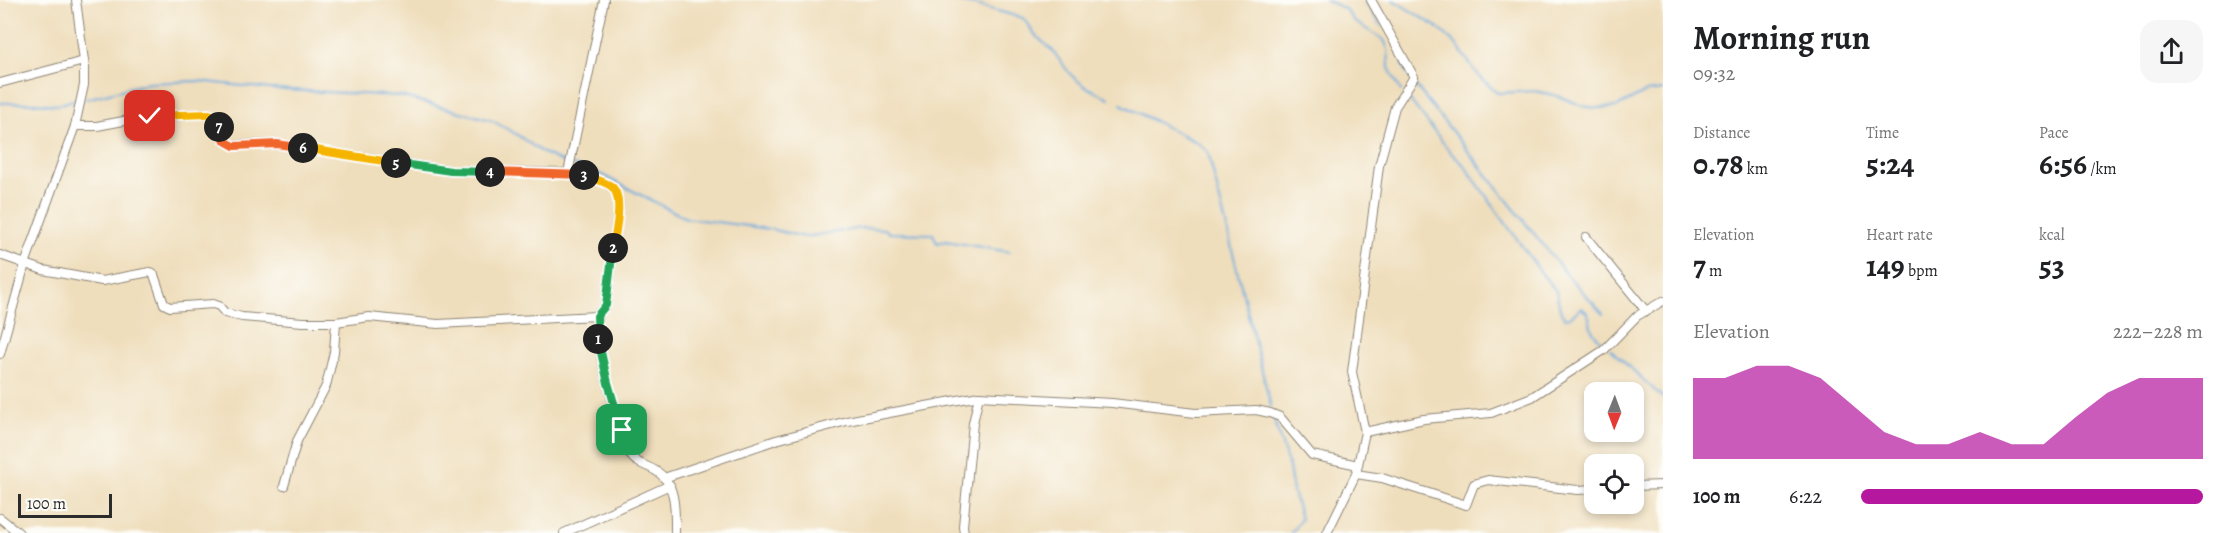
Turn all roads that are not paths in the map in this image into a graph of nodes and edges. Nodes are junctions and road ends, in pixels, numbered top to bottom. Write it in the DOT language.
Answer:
graph roads {
  1 [pos="76,0"];
  2 [pos="604,0"];
  3 [pos="1371,0"];
  4 [pos="84,61"];
  5 [pos="0,83"];
  6 [pos="75,126"];
  7 [pos="568,173"];
  8 [pos="1586,237"];
  9 [pos="0,255"];
  10 [pos="25,264"];
  11 [pos="1663,301"];
  12 [pos="1646,311"];
  13 [pos="597,316"];
  14 [pos="336,322"];
  15 [pos="0,354"];
  16 [pos="979,396"];
  17 [pos="1365,432"];
  18 [pos="1357,470"];
  19 [pos="664,478"];
  20 [pos="670,485"];
  21 [pos="1663,485"];
  22 [pos="284,486"];
  23 [pos="1644,486"];
  24 [pos="1584,490"];
  25 [pos="0,518"];
  26 [pos="18,533"];
  27 [pos="564,533"];
  28 [pos="675,533"];
  29 [pos="964,533"];
  30 [pos="1327,533"];
  1 -- 4 [label="street"];
  2 -- 7 [label="street"];
  3 -- 17 [label="street"];
  4 -- 5 [label="street"];
  4 -- 6 [label="street"];
  6 -- 7 [label="street"];
  6 -- 10 [label="street"];
  7 -- 13 [label="street"];
  8 -- 12 [label="street"];
  9 -- 10 [label="street"];
  10 -- 14 [label="street"];
  10 -- 15 [label="street"];
  11 -- 12 [label="street"];
  12 -- 17 [label="street"];
  13 -- 14 [label="street"];
  13 -- 19 [label="street"];
  14 -- 22 [label="street"];
  16 -- 18 [label="street"];
  16 -- 19 [label="street"];
  16 -- 29 [label="street"];
  17 -- 18 [label="street"];
  18 -- 24 [label="street"];
  18 -- 30 [label="street"];
  19 -- 20 [label="street"];
  20 -- 27 [label="street"];
  20 -- 28 [label="street"];
  21 -- 23 [label="street"];
  25 -- 26 [label="street"];
}
